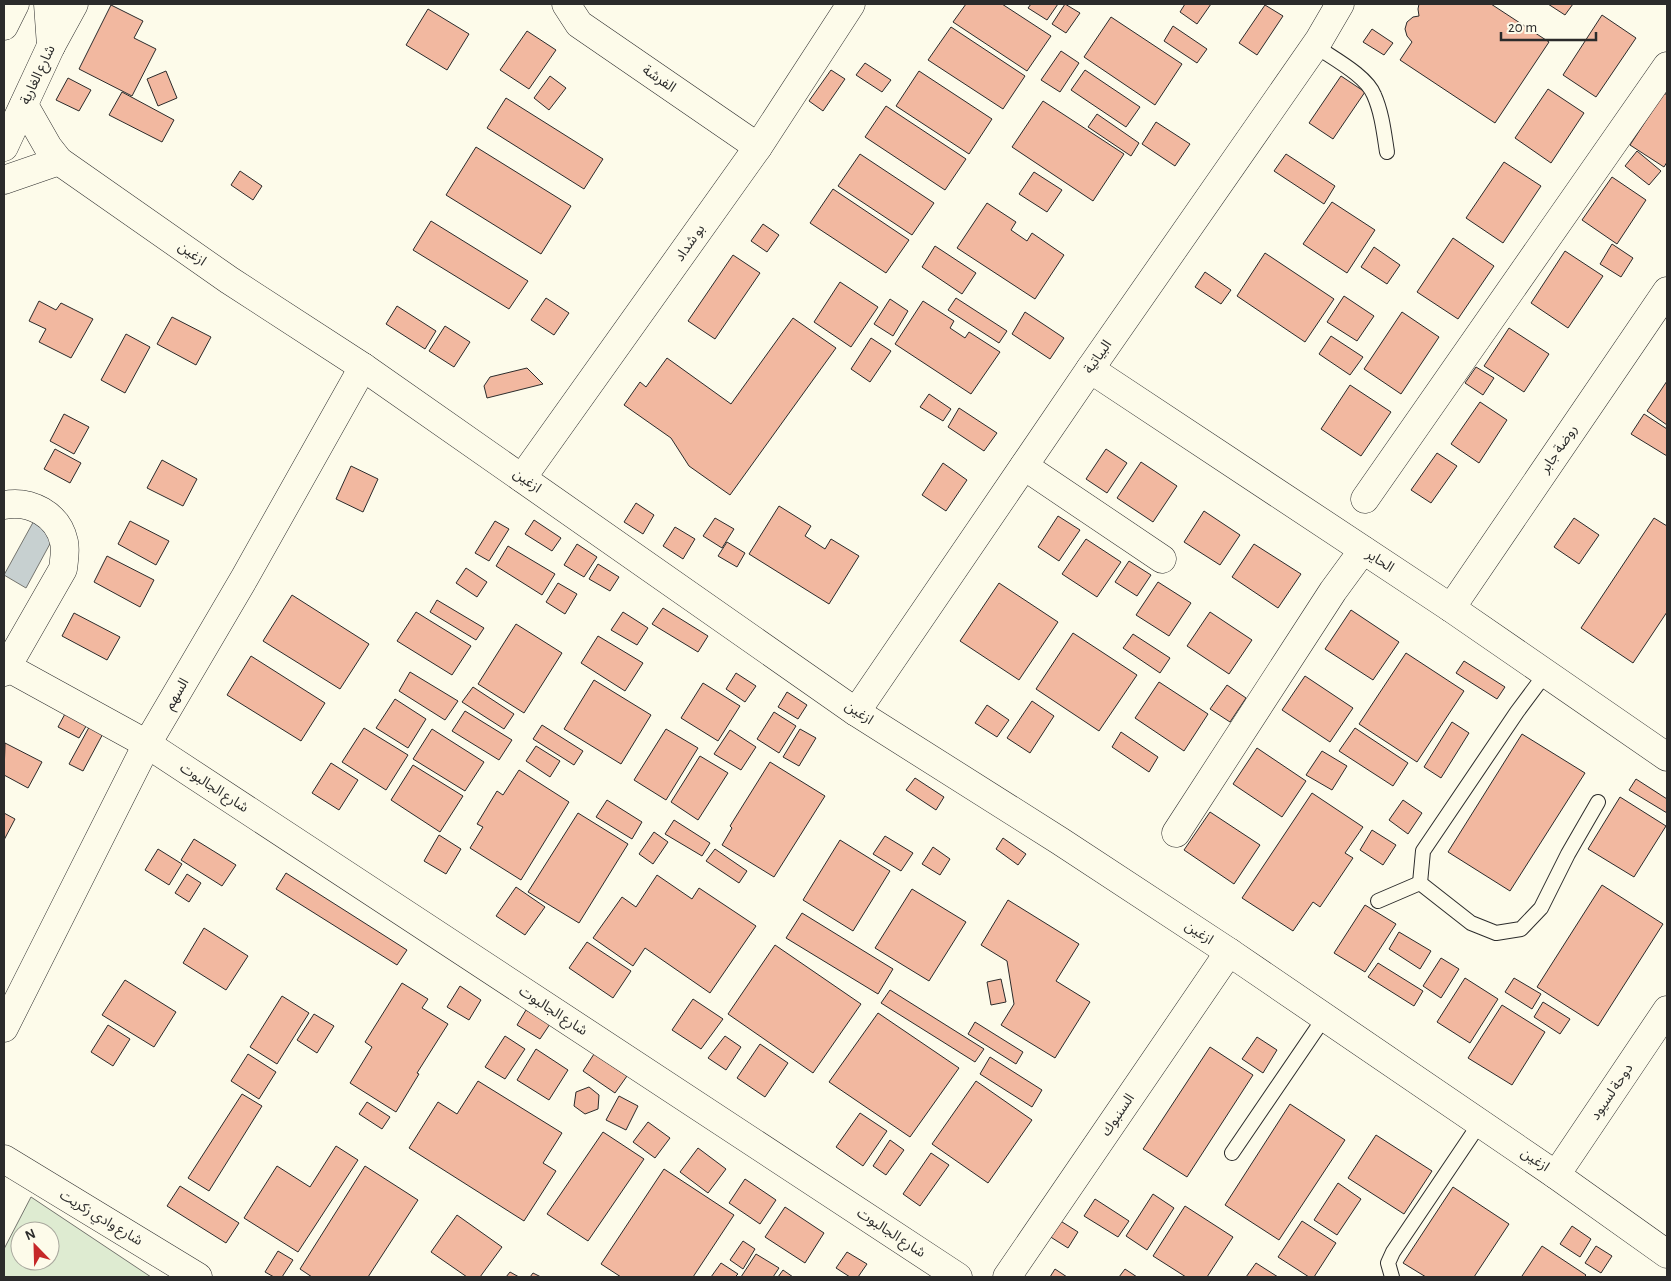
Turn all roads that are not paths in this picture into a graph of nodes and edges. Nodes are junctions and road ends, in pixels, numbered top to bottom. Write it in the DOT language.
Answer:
graph roads {
  1 [pos="15,4"];
  2 [pos="48,4"];
  3 [pos="74,4"];
  4 [pos="566,4"];
  5 [pos="851,4"];
  6 [pos="1340,4"];
  7 [pos="4,26"];
  8 [pos="1314,45"];
  9 [pos="51,46"];
  10 [pos="1667,66"];
  11 [pos="24,105"];
  12 [pos="4,147"];
  13 [pos="758,147"];
  14 [pos="1387,152"];
  15 [pos="59,161"];
  16 [pos="4,180"];
  17 [pos="1667,291"];
  18 [pos="363,367"];
  19 [pos="1090,369"];
  20 [pos="1024,466"];
  21 [pos="522,478"];
  22 [pos="1365,499"];
  23 [pos="4,505"];
  24 [pos="1363,550"];
  25 [pos="1162,558"];
  26 [pos="1451,608"];
  27 [pos="5,670"];
  28 [pos="1546,673"];
  29 [pos="856,712"];
  30 [pos="148,744"];
  31 [pos="1667,757"];
  32 [pos="1598,802"];
  33 [pos="1176,833"];
  34 [pos="1420,883"];
  35 [pos="1378,901"];
  36 [pos="1229,952"];
  37 [pos="1667,1010"];
  38 [pos="1324,1018"];
  39 [pos="4,1028"];
  40 [pos="1480,1123"];
  41 [pos="1232,1154"];
  42 [pos="4,1159"];
  43 [pos="1556,1175"];
  44 [pos="1667,1254"];
  45 [pos="198,1277"];
  46 [pos="958,1277"];
  47 [pos="1008,1277"];
  48 [pos="1392,1277"];
  1 -- 7 [label="street"];
  2 -- 9 [label="street"];
  3 -- 9 [label="street, شارع الغارية"];
  4 -- 13 [label="street, الفرشة"];
  5 -- 13 [label="street, بو شداد"];
  6 -- 8 [label="street, البياتية"];
  8 -- 14 [label="lane"];
  8 -- 19 [label="street, البياتية"];
  9 -- 11 [label="street, شارع الغارية"];
  10 -- 22 [label="street"];
  11 -- 12 [label="street, شارع الغارية"];
  11 -- 15 [label="street, ازغين"];
  13 -- 21 [label="street, بو شداد"];
  15 -- 16 [label="street"];
  15 -- 18 [label="street, ازغين"];
  17 -- 26 [label="street, روضة جابر"];
  18 -- 21 [label="street, ازغين"];
  18 -- 30 [label="street, السهم"];
  19 -- 20 [label="street, البياتية"];
  19 -- 24 [label="street, الحاير"];
  20 -- 25 [label="street"];
  20 -- 29 [label="street, البياتية"];
  21 -- 29 [label="street, ازغين"];
  23 -- 27 [label="street"];
  24 -- 26 [label="street, الحاير"];
  24 -- 33 [label="street"];
  26 -- 28 [label="street, الحاير"];
  27 -- 30 [label="street, شارع الجالبوت"];
  28 -- 31 [label="street, الحاير"];
  28 -- 34 [label="lane"];
  29 -- 36 [label="street, ازغين"];
  30 -- 39 [label="street, السهم"];
  30 -- 46 [label="street, شارع الجالبوت"];
  32 -- 34 [label="lane"];
  34 -- 35 [label="lane"];
  36 -- 38 [label="street, ازغين"];
  36 -- 47 [label="street, السنبوك"];
  37 -- 43 [label="street, دوحة لسيود"];
  38 -- 40 [label="street, ازغين"];
  38 -- 41 [label="lane"];
  40 -- 43 [label="street, ازغين"];
  40 -- 48 [label="lane"];
  42 -- 45 [label="street, شارع وادي زكريت"];
  43 -- 44 [label="street, ازغين"];
}
